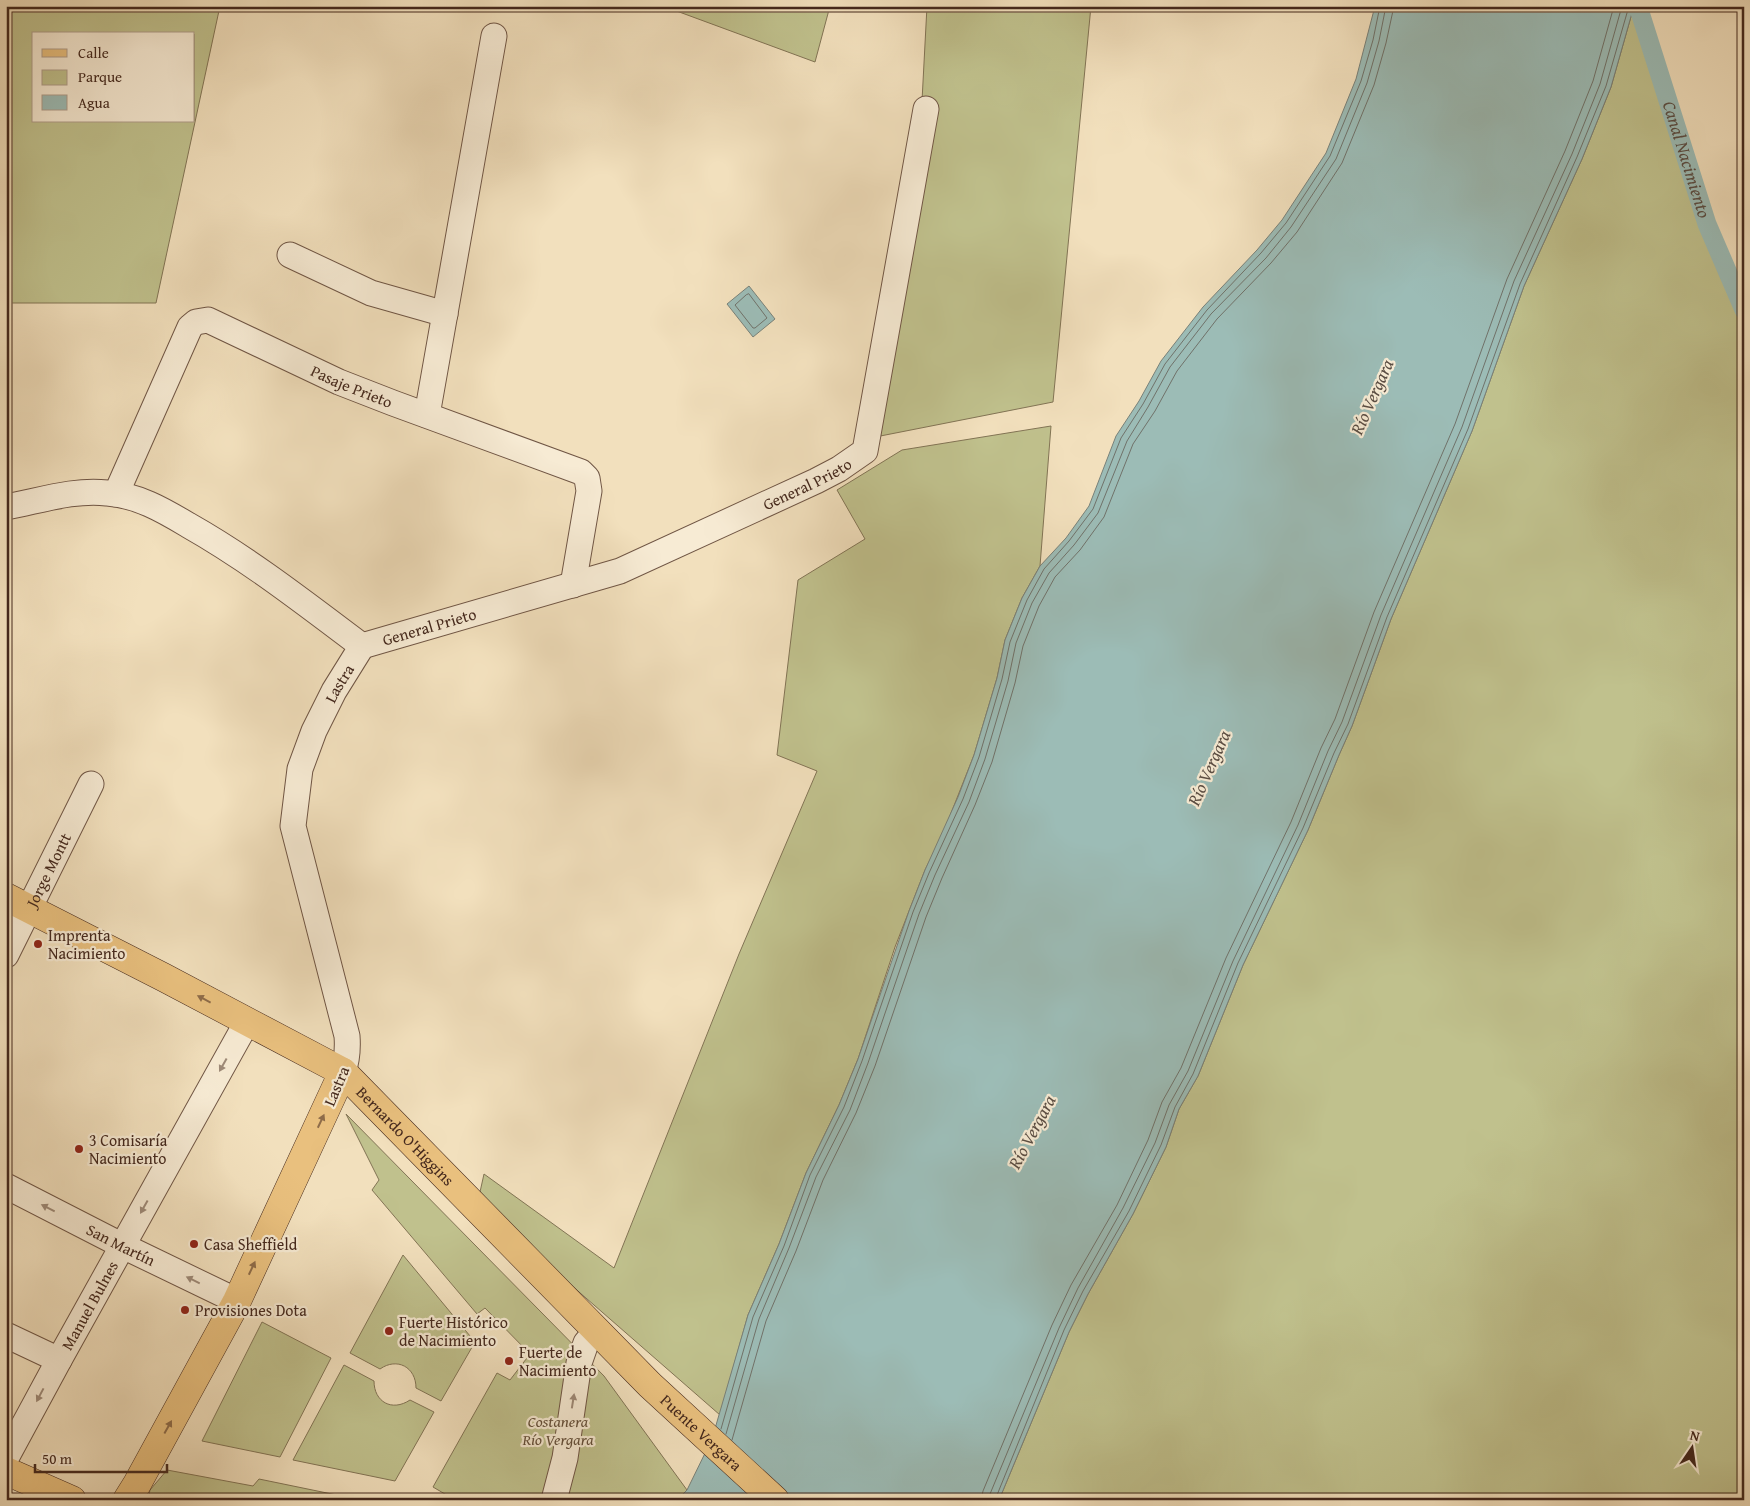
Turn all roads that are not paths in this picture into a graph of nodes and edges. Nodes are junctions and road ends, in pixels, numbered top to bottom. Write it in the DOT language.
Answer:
graph roads {
  1 [pos="494,36"];
  2 [pos="926,109"];
  3 [pos="290,255"];
  4 [pos="445,314"];
  5 [pos="427,415"];
  6 [pos="116,494"];
  7 [pos="6,507"];
  8 [pos="574,585"];
  9 [pos="362,646"];
  10 [pos="91,784"];
  11 [pos="6,897"];
  12 [pos="31,908"];
  13 [pos="6,955"];
  14 [pos="247,1022"];
  15 [pos="343,1072"];
  16 [pos="6,1186"];
  17 [pos="123,1246"];
  18 [pos="237,1301"];
  19 [pos="596,1331"];
  20 [pos="6,1335"];
  21 [pos="59,1360"];
  22 [pos="650,1385"];
  23 [pos="6,1458"];
  24 [pos="6,1471"];
  25 [pos="72,1500"];
  26 [pos="127,1500"];
  27 [pos="554,1500"];
  28 [pos="775,1500"];
  1 -- 4 [label="street"];
  2 -- 8 [label="street, General Prieto"];
  3 -- 4 [label="street"];
  4 -- 5 [label="street"];
  5 -- 6 [label="street, Pasaje Prieto"];
  5 -- 8 [label="street, Pasaje Prieto"];
  6 -- 7 [label="street, General Prieto"];
  6 -- 9 [label="street, General Prieto"];
  8 -- 9 [label="street, General Prieto"];
  9 -- 15 [label="street, Lastra"];
  10 -- 12 [label="street, Jorge Montt"];
  11 -- 12 [label="main road, Bernardo O'Higgins"];
  12 -- 13 [label="street, Jorge Montt"];
  14 -- 12 [label="main road, Bernardo O'Higgins, one-way"];
  14 -- 15 [label="main road, Bernardo O'Higgins"];
  14 -- 17 [label="street, Manuel Bulnes, one-way"];
  18 -- 15 [label="main road, Lastra, one-way"];
  15 -- 19 [label="main road, Bernardo O'Higgins"];
  17 -- 16 [label="street, San Martín, one-way"];
  18 -- 17 [label="street, San Martín, one-way"];
  17 -- 21 [label="street, Manuel Bulnes"];
  26 -- 18 [label="main road, Lastra, one-way"];
  19 -- 22 [label="main road, Bernardo O'Higgins"];
  27 -- 19 [label="street, one-way"];
  20 -- 21 [label="street"];
  21 -- 23 [label="street, Manuel Bulnes, one-way"];
  22 -- 28 [label="main road, Puente Vergara"];
  24 -- 25 [label="main road"];
}
